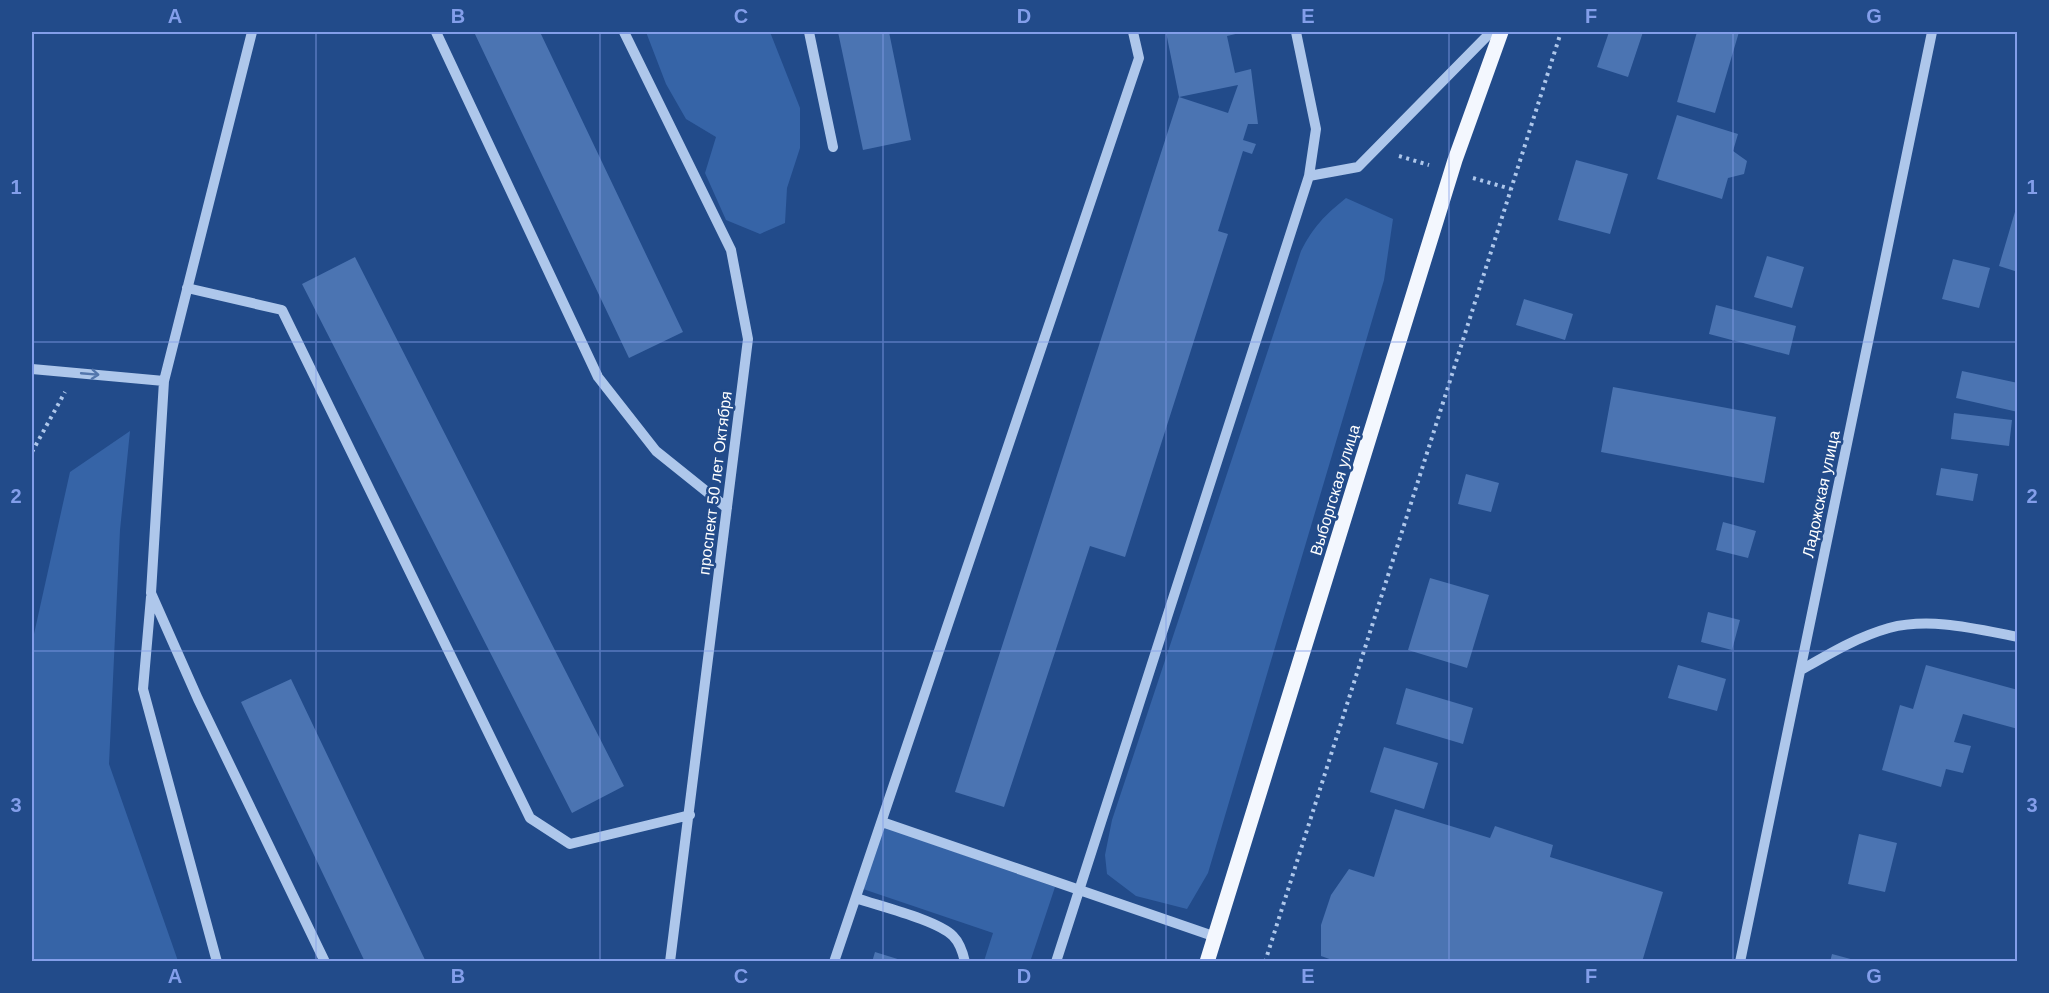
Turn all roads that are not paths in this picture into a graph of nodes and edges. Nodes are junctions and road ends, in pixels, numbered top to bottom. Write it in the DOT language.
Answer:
graph roads {
  1 [pos="252,32"];
  2 [pos="436,32"];
  3 [pos="624,32"];
  4 [pos="809,32"];
  5 [pos="1134,32"];
  6 [pos="1296,32"];
  7 [pos="1491,32"];
  8 [pos="1501,32"];
  9 [pos="1932,32"];
  10 [pos="833,147"];
  11 [pos="1309,176"];
  12 [pos="187,288"];
  13 [pos="32,369"];
  14 [pos="164,381"];
  15 [pos="727,508"];
  16 [pos="152,593"];
  17 [pos="2018,638"];
  18 [pos="1801,670"];
  19 [pos="690,815"];
  20 [pos="882,822"];
  21 [pos="1079,889"];
  22 [pos="856,898"];
  23 [pos="1216,937"];
  24 [pos="217,962"];
  25 [pos="325,962"];
  26 [pos="670,962"];
  27 [pos="834,962"];
  28 [pos="965,962"];
  29 [pos="1056,962"];
  30 [pos="1208,962"];
  31 [pos="1740,962"];
  1 -- 12 [label="street"];
  2 -- 15 [label="street"];
  3 -- 15 [label="street, проспект 50 лет Октября"];
  4 -- 10 [label="street"];
  5 -- 20 [label="street"];
  6 -- 11 [label="street"];
  7 -- 11 [label="street"];
  8 -- 23 [label="main road, Выборгская улица"];
  9 -- 18 [label="street, Ладожская улица"];
  11 -- 21 [label="street"];
  12 -- 14 [label="street"];
  12 -- 19 [label="street"];
  13 -- 14 [label="street, one-way"];
  14 -- 16 [label="street"];
  15 -- 19 [label="street, проспект 50 лет Октября"];
  16 -- 24 [label="street"];
  16 -- 25 [label="street"];
  17 -- 18 [label="street"];
  18 -- 31 [label="street, Ладожская улица"];
  19 -- 26 [label="street, проспект 50 лет Октября"];
  20 -- 21 [label="street"];
  20 -- 22 [label="street"];
  21 -- 23 [label="street"];
  21 -- 29 [label="street"];
  22 -- 27 [label="street"];
  22 -- 28 [label="street"];
  23 -- 30 [label="main road, Выборгская улица"];
}
